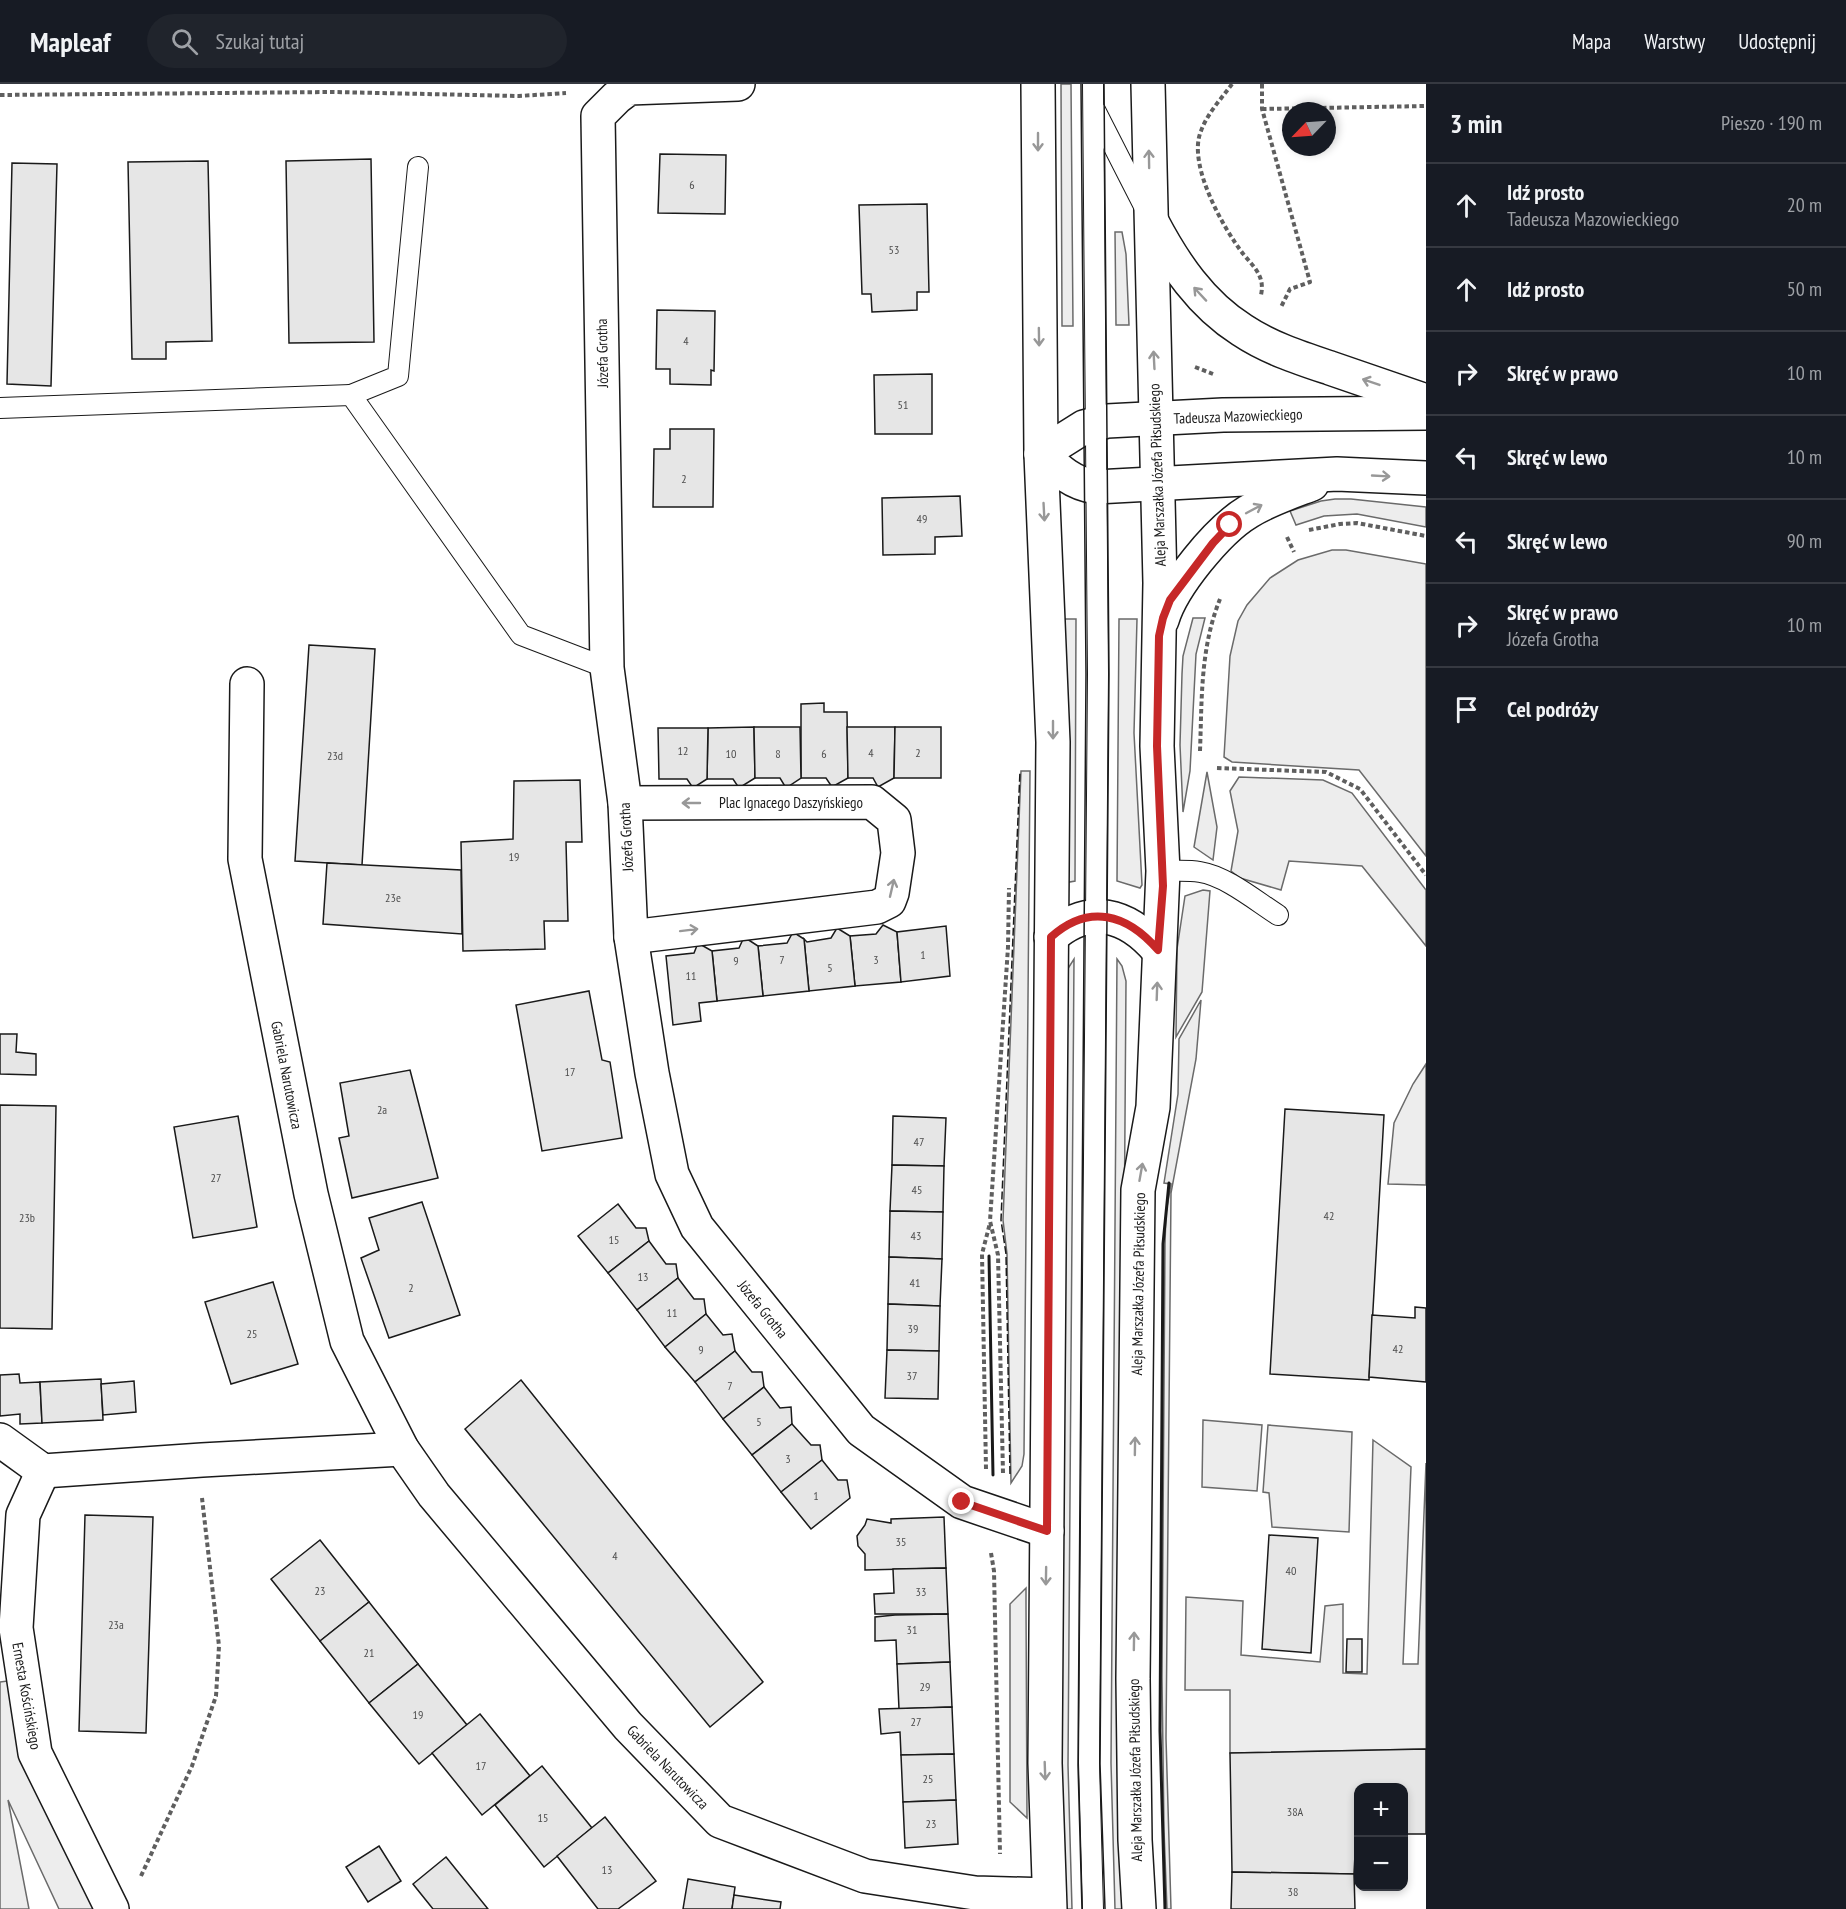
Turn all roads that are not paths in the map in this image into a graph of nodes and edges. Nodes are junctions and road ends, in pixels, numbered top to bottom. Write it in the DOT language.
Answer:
graph roads {
  1 [pos="738,84"];
  2 [pos="1038,84"];
  3 [pos="1093,84"];
  4 [pos="1148,84"];
  5 [pos="716,85"];
  6 [pos="1093,106"];
  7 [pos="418,167"];
  8 [pos="1149,217"];
  9 [pos="351,395"];
  10 [pos="1426,401"];
  11 [pos="0,408"];
  12 [pos="1426,413"];
  13 [pos="1155,419"];
  14 [pos="1095,423"];
  15 [pos="1041,454"];
  16 [pos="1337,474"];
  17 [pos="1426,478"];
  18 [pos="1158,484"];
  19 [pos="1096,488"];
  20 [pos="1159,636"];
  21 [pos="607,668"];
  22 [pos="247,684"];
  23 [pos="625,803"];
  24 [pos="1163,871"];
  25 [pos="1278,915"];
  26 [pos="1096,916"];
  27 [pos="631,936"];
  28 [pos="1051,937"];
  29 [pos="1158,950"];
  30 [pos="0,1440"];
  31 [pos="402,1449"];
  32 [pos="44,1471"];
  33 [pos="1047,1531"];
  34 [pos="1049,1902"];
  35 [pos="112,1909"];
  36 [pos="1093,1909"];
  37 [pos="1139,1909"];
  1 -- 5 [label="street"];
  2 -- 15 [label="street, one-way"];
  3 -- 6 [label="lane"];
  8 -- 4 [label="street, Aleja Marszałka Józefa Piłsudskiego, one-way"];
  5 -- 21 [label="street, Józefa Grotha"];
  6 -- 8 [label="lane"];
  6 -- 14 [label="lane"];
  7 -- 9 [label="lane"];
  10 -- 8 [label="street, one-way"];
  13 -- 8 [label="street, Aleja Marszałka Józefa Piłsudskiego, one-way"];
  9 -- 11 [label="lane"];
  9 -- 21 [label="lane"];
  12 -- 13 [label="street, Tadeusza Mazowieckiego"];
  13 -- 14 [label="street, Tadeusza Mazowieckiego"];
  13 -- 18 [label="street, Aleja Marszałka Józefa Piłsudskiego"];
  14 -- 15 [label="street, Tadeusza Mazowieckiego"];
  14 -- 19 [label="lane"];
  15 -- 19 [label="street"];
  15 -- 28 [label="street, one-way"];
  16 -- 17 [label="street, one-way"];
  16 -- 18 [label="street"];
  20 -- 16 [label="street, one-way"];
  18 -- 19 [label="street"];
  18 -- 20 [label="street, Aleja Marszałka Józefa Piłsudskiego"];
  19 -- 26 [label="lane"];
  20 -- 24 [label="street, Aleja Marszałka Józefa Piłsudskiego"];
  21 -- 23 [label="street, Józefa Grotha"];
  22 -- 31 [label="street, Gabriela Narutowicza"];
  23 -- 27 [label="street, Józefa Grotha"];
  27 -- 23 [label="street, Plac Ignacego Daszyńskiego, one-way"];
  24 -- 25 [label="lane"];
  24 -- 29 [label="street, Aleja Marszałka Józefa Piłsudskiego"];
  26 -- 28 [label="street"];
  26 -- 29 [label="street"];
  26 -- 36 [label="lane"];
  27 -- 33 [label="street, Józefa Grotha"];
  28 -- 33 [label="street"];
  37 -- 29 [label="street, Aleja Marszałka Józefa Piłsudskiego, one-way"];
  30 -- 32 [label="street"];
  31 -- 32 [label="street"];
  31 -- 34 [label="street, Gabriela Narutowicza"];
  32 -- 35 [label="street, Ernesta Kościńskiego"];
  33 -- 34 [label="street, one-way"];
}
